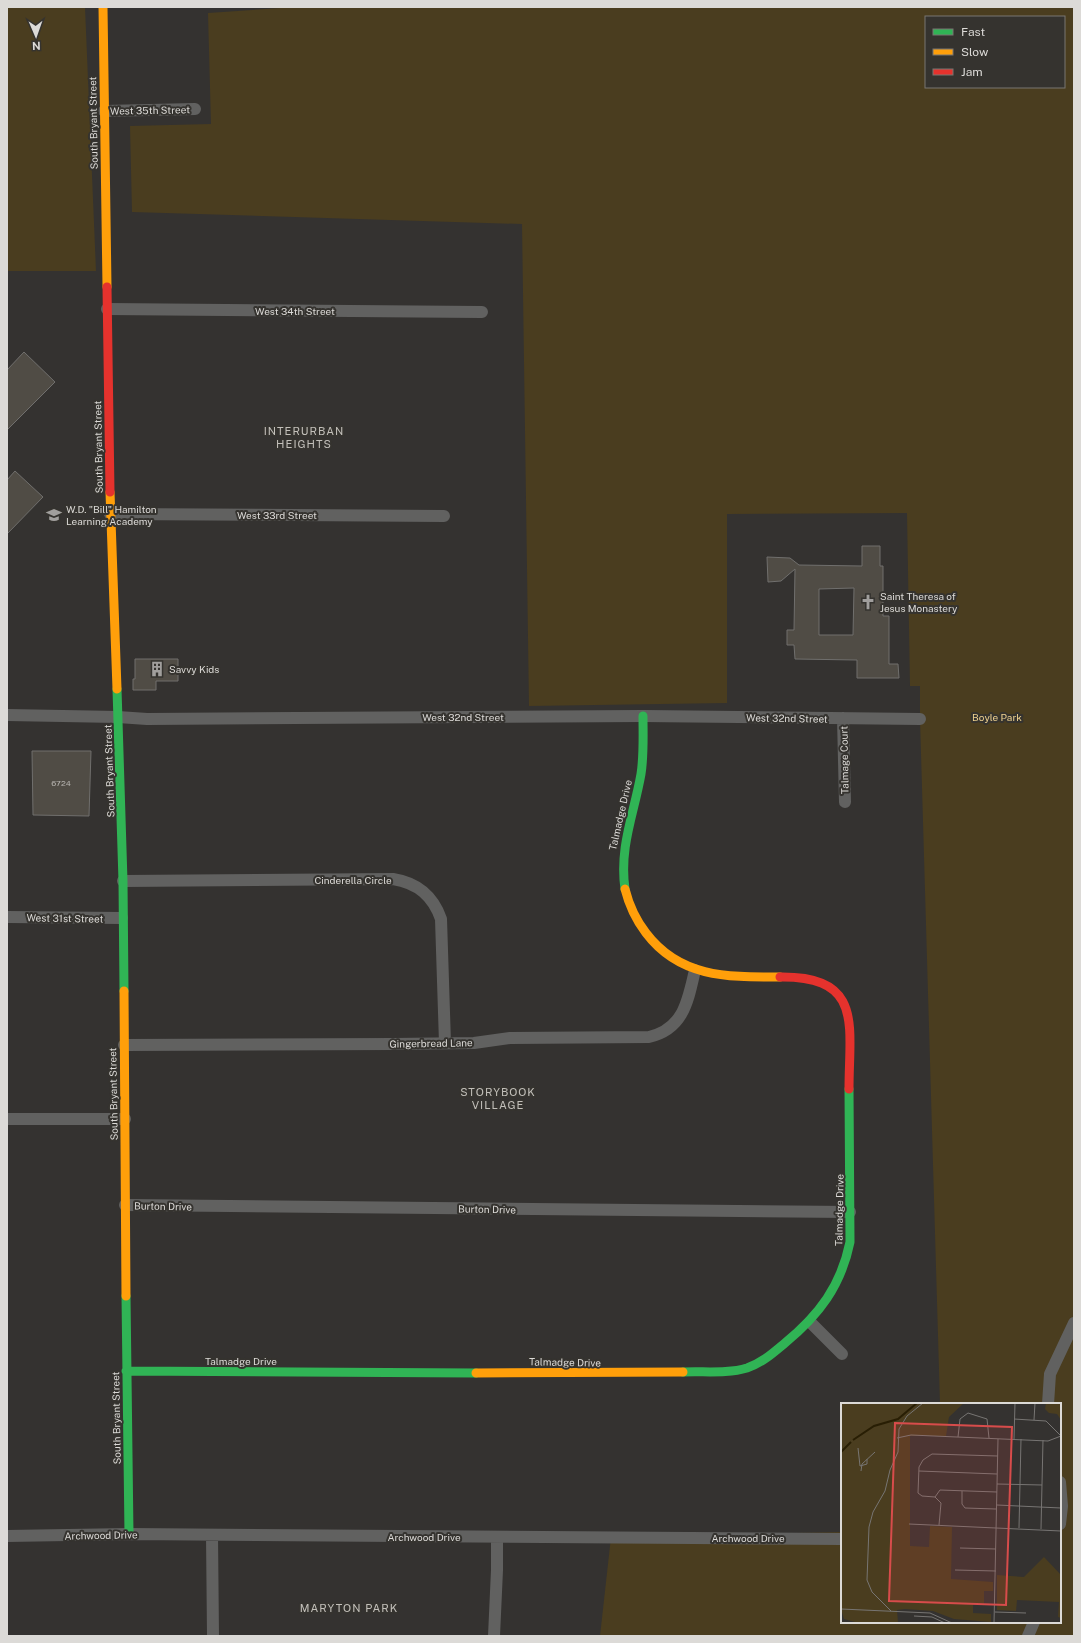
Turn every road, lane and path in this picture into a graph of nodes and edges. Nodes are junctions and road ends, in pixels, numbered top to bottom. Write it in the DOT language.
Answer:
graph roads {
  1 [pos="103,7"];
  2 [pos="195,108"];
  3 [pos="104,111"];
  4 [pos="107,309"];
  5 [pos="482,312"];
  6 [pos="110,514"];
  7 [pos="444,516"];
  8 [pos="7,715"];
  9 [pos="643,716"];
  10 [pos="118,717"];
  11 [pos="843,718"];
  12 [pos="920,719"];
  13 [pos="845,802"];
  14 [pos="122,881"];
  15 [pos="7,917"];
  16 [pos="122,918"];
  17 [pos="695,970"];
  18 [pos="445,1043"];
  19 [pos="124,1045"];
  20 [pos="7,1119"];
  21 [pos="124,1119"];
  22 [pos="125,1205"];
  23 [pos="850,1212"];
  24 [pos="810,1322"];
  25 [pos="1074,1323"];
  26 [pos="842,1354"];
  27 [pos="126,1371"];
  28 [pos="1048,1403"];
  29 [pos="129,1534"];
  30 [pos="212,1535"];
  31 [pos="7,1536"];
  32 [pos="497,1537"];
  33 [pos="841,1539"];
  34 [pos="1034,1623"];
  35 [pos="213,1636"];
  36 [pos="494,1636"];
  37 [pos="1028,1636"];
  1 -- 3 [label="street, South Bryant Street"];
  2 -- 3 [label="street, West 35th Street"];
  3 -- 4 [label="street, South Bryant Street"];
  4 -- 5 [label="street, West 34th Street"];
  4 -- 6 [label="street, South Bryant Street"];
  6 -- 7 [label="street, West 33rd Street"];
  6 -- 10 [label="street, South Bryant Street"];
  8 -- 10 [label="street, West 32nd Street"];
  9 -- 10 [label="street, West 32nd Street"];
  9 -- 11 [label="street, West 32nd Street"];
  9 -- 17 [label="street, Talmadge Drive"];
  10 -- 14 [label="street, South Bryant Street"];
  11 -- 12 [label="street, West 32nd Street"];
  11 -- 13 [label="street, Talmage Court"];
  14 -- 16 [label="street, South Bryant Street"];
  14 -- 18 [label="street, Cinderella Circle"];
  15 -- 16 [label="street, West 31st Street"];
  16 -- 19 [label="street, South Bryant Street"];
  17 -- 18 [label="street, Gingerbread Lane"];
  17 -- 23 [label="street, Talmadge Drive"];
  18 -- 19 [label="street, Gingerbread Lane"];
  19 -- 21 [label="street, South Bryant Street"];
  20 -- 21 [label="street"];
  21 -- 22 [label="street, South Bryant Street"];
  22 -- 23 [label="street, Burton Drive"];
  22 -- 27 [label="street, South Bryant Street"];
  23 -- 24 [label="street, Talmadge Drive"];
  24 -- 26 [label="street"];
  24 -- 27 [label="street, Talmadge Drive"];
  25 -- 28 [label="street"];
  27 -- 29 [label="street, South Bryant Street"];
  29 -- 30 [label="street, Archwood Drive"];
  29 -- 31 [label="street, Archwood Drive"];
  30 -- 32 [label="street, Archwood Drive"];
  30 -- 35 [label="street"];
  32 -- 33 [label="street, Archwood Drive"];
  32 -- 36 [label="street"];
  34 -- 37 [label="street"];
}
